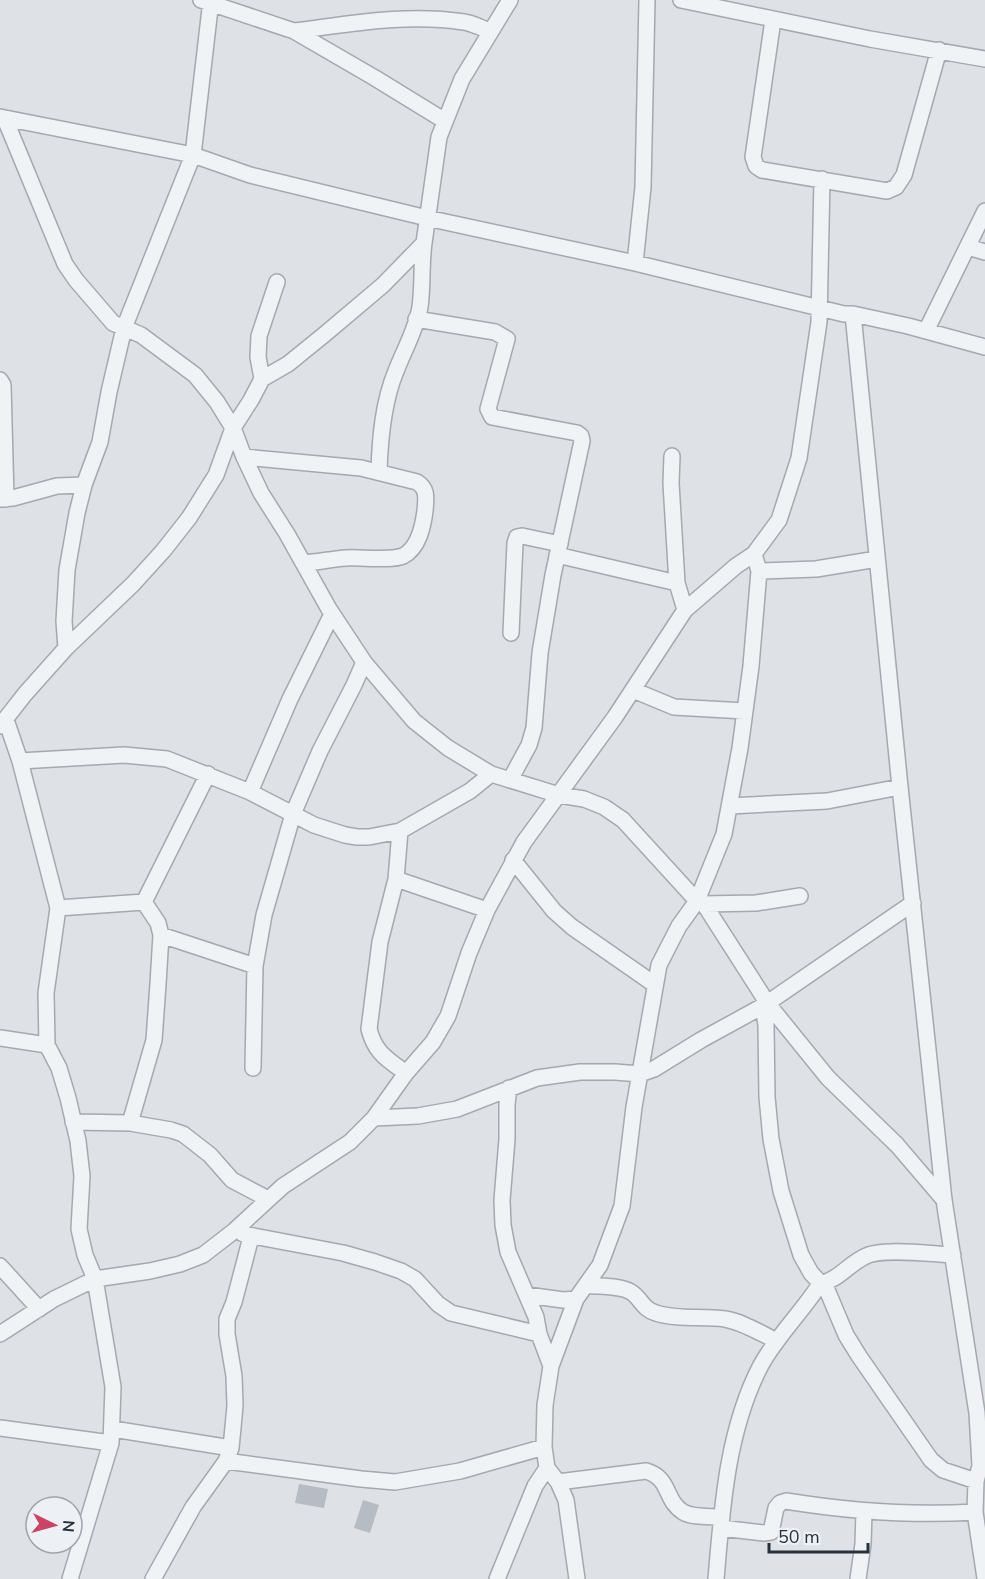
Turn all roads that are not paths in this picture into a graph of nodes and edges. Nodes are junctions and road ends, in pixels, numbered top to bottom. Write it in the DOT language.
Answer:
graph roads {
  1 [pos="510,0"];
  2 [pos="647,0"];
  3 [pos="681,0"];
  4 [pos="207,1"];
  5 [pos="773,20"];
  6 [pos="490,31"];
  7 [pos="294,32"];
  8 [pos="939,50"];
  9 [pos="985,59"];
  10 [pos="2,118"];
  11 [pos="445,121"];
  12 [pos="193,155"];
  13 [pos="822,179"];
  14 [pos="985,211"];
  15 [pos="427,218"];
  16 [pos="424,243"];
  17 [pos="968,247"];
  18 [pos="985,252"];
  19 [pos="635,263"];
  20 [pos="277,282"];
  21 [pos="818,308"];
  22 [pos="853,315"];
  23 [pos="416,319"];
  24 [pos="124,328"];
  25 [pos="926,331"];
  26 [pos="985,348"];
  27 [pos="262,379"];
  28 [pos="0,380"];
  29 [pos="233,428"];
  30 [pos="672,456"];
  31 [pos="244,457"];
  32 [pos="379,471"];
  33 [pos="84,485"];
  34 [pos="3,499"];
  35 [pos="559,549"];
  36 [pos="754,554"];
  37 [pos="877,559"];
  38 [pos="304,563"];
  39 [pos="759,571"];
  40 [pos="677,583"];
  41 [pos="685,610"];
  42 [pos="332,614"];
  43 [pos="511,633"];
  44 [pos="66,648"];
  45 [pos="364,662"];
  46 [pos="633,690"];
  47 [pos="745,711"];
  48 [pos="3,723"];
  49 [pos="20,761"];
  50 [pos="208,774"];
  51 [pos="491,774"];
  52 [pos="510,780"];
  53 [pos="900,788"];
  54 [pos="250,792"];
  55 [pos="559,795"];
  56 [pos="730,806"];
  57 [pos="294,814"];
  58 [pos="400,831"];
  59 [pos="513,860"];
  60 [pos="396,879"];
  61 [pos="800,896"];
  62 [pos="144,902"];
  63 [pos="700,902"];
  64 [pos="913,903"];
  65 [pos="58,908"];
  66 [pos="487,910"];
  67 [pos="161,935"];
  68 [pos="255,966"];
  69 [pos="654,984"];
  70 [pos="766,1005"];
  71 [pos="0,1038"];
  72 [pos="47,1045"];
  73 [pos="253,1068"];
  74 [pos="406,1073"];
  75 [pos="640,1074"];
  76 [pos="509,1088"];
  77 [pos="374,1118"];
  78 [pos="73,1122"];
  79 [pos="130,1123"];
  80 [pos="268,1198"];
  81 [pos="944,1200"];
  82 [pos="234,1231"];
  83 [pos="250,1237"];
  84 [pos="953,1255"];
  85 [pos="0,1266"];
  86 [pos="95,1279"];
  87 [pos="820,1284"];
  88 [pos="586,1285"];
  89 [pos="527,1295"];
  90 [pos="576,1299"];
  91 [pos="39,1309"];
  92 [pos="0,1334"];
  93 [pos="539,1334"];
  94 [pos="777,1341"];
  95 [pos="551,1366"];
  96 [pos="0,1428"];
  97 [pos="112,1436"];
  98 [pos="544,1447"];
  99 [pos="228,1454"];
  100 [pos="547,1468"];
  101 [pos="976,1481"];
  102 [pos="558,1482"];
  103 [pos="864,1512"];
  104 [pos="975,1512"];
  105 [pos="722,1522"];
  106 [pos="985,1578"];
  107 [pos="70,1579"];
  108 [pos="153,1579"];
  109 [pos="497,1579"];
  110 [pos="577,1579"];
  111 [pos="716,1579"];
  112 [pos="858,1579"];
  1 -- 6 [label="street"];
  2 -- 19 [label="street"];
  3 -- 5 [label="street"];
  4 -- 7 [label="street"];
  4 -- 12 [label="street"];
  5 -- 8 [label="street"];
  5 -- 13 [label="street"];
  6 -- 7 [label="street"];
  6 -- 11 [label="street"];
  7 -- 11 [label="street"];
  8 -- 9 [label="street"];
  8 -- 13 [label="street"];
  10 -- 12 [label="street"];
  10 -- 24 [label="street"];
  11 -- 15 [label="street"];
  12 -- 15 [label="street"];
  12 -- 24 [label="street"];
  13 -- 21 [label="street"];
  14 -- 17 [label="street"];
  15 -- 16 [label="street"];
  15 -- 19 [label="street"];
  16 -- 23 [label="street"];
  16 -- 27 [label="street"];
  17 -- 18 [label="street"];
  17 -- 25 [label="street"];
  19 -- 21 [label="street"];
  20 -- 27 [label="street"];
  21 -- 22 [label="street"];
  21 -- 36 [label="street"];
  22 -- 25 [label="street"];
  22 -- 37 [label="street"];
  23 -- 32 [label="street"];
  23 -- 35 [label="street"];
  24 -- 29 [label="street"];
  24 -- 33 [label="street"];
  25 -- 26 [label="street"];
  27 -- 29 [label="street"];
  28 -- 34 [label="street"];
  29 -- 31 [label="street"];
  29 -- 44 [label="street"];
  30 -- 40 [label="street"];
  31 -- 32 [label="street"];
  31 -- 38 [label="street"];
  32 -- 38 [label="street"];
  33 -- 34 [label="street"];
  33 -- 44 [label="street"];
  35 -- 40 [label="street"];
  35 -- 43 [label="street"];
  35 -- 52 [label="street"];
  36 -- 39 [label="street"];
  36 -- 41 [label="street"];
  37 -- 39 [label="street"];
  37 -- 53 [label="street"];
  38 -- 42 [label="street"];
  39 -- 47 [label="street"];
  40 -- 41 [label="street"];
  41 -- 46 [label="street"];
  42 -- 45 [label="street"];
  42 -- 54 [label="street"];
  44 -- 48 [label="street"];
  45 -- 51 [label="street"];
  45 -- 57 [label="street"];
  46 -- 47 [label="street"];
  46 -- 55 [label="street"];
  47 -- 56 [label="street"];
  48 -- 49 [label="street"];
  49 -- 50 [label="street"];
  49 -- 65 [label="street"];
  50 -- 54 [label="street"];
  50 -- 62 [label="street"];
  51 -- 52 [label="street"];
  51 -- 58 [label="street"];
  52 -- 55 [label="street"];
  53 -- 56 [label="street"];
  53 -- 64 [label="street"];
  54 -- 57 [label="street"];
  55 -- 59 [label="street"];
  55 -- 63 [label="street"];
  56 -- 63 [label="street"];
  57 -- 58 [label="street"];
  57 -- 68 [label="street"];
  58 -- 60 [label="street"];
  59 -- 66 [label="street"];
  59 -- 69 [label="street"];
  60 -- 66 [label="street"];
  60 -- 74 [label="street"];
  61 -- 63 [label="street"];
  62 -- 65 [label="street"];
  62 -- 67 [label="street"];
  63 -- 69 [label="street"];
  63 -- 70 [label="street"];
  64 -- 70 [label="street"];
  64 -- 81 [label="street"];
  65 -- 72 [label="street"];
  66 -- 74 [label="street"];
  67 -- 68 [label="street"];
  67 -- 79 [label="street"];
  68 -- 73 [label="street"];
  69 -- 75 [label="street"];
  70 -- 75 [label="street"];
  70 -- 81 [label="street"];
  70 -- 87 [label="street"];
  71 -- 72 [label="street"];
  72 -- 78 [label="street"];
  74 -- 77 [label="street"];
  75 -- 76 [label="street"];
  75 -- 88 [label="street"];
  76 -- 77 [label="street"];
  76 -- 89 [label="street"];
  77 -- 80 [label="street"];
  78 -- 79 [label="street"];
  78 -- 86 [label="street"];
  79 -- 80 [label="street"];
  80 -- 82 [label="street"];
  81 -- 84 [label="street"];
  82 -- 83 [label="street"];
  82 -- 86 [label="street"];
  83 -- 93 [label="street"];
  83 -- 99 [label="street"];
  84 -- 87 [label="street"];
  84 -- 101 [label="street"];
  85 -- 91 [label="street"];
  86 -- 91 [label="street"];
  86 -- 97 [label="street"];
  87 -- 94 [label="street"];
  87 -- 101 [label="street"];
  88 -- 90 [label="street"];
  88 -- 94 [label="street"];
  89 -- 90 [label="street"];
  89 -- 93 [label="street"];
  90 -- 95 [label="street"];
  91 -- 92 [label="street"];
  93 -- 95 [label="street"];
  94 -- 105 [label="street"];
  95 -- 98 [label="street"];
  96 -- 97 [label="street"];
  97 -- 99 [label="street"];
  97 -- 107 [label="street"];
  98 -- 99 [label="street"];
  98 -- 100 [label="street"];
  99 -- 108 [label="street"];
  100 -- 102 [label="street"];
  100 -- 109 [label="street"];
  101 -- 104 [label="street"];
  102 -- 105 [label="street"];
  102 -- 110 [label="street"];
  103 -- 104 [label="street"];
  103 -- 105 [label="street"];
  103 -- 112 [label="street"];
  104 -- 106 [label="street"];
  105 -- 111 [label="street"];
}
